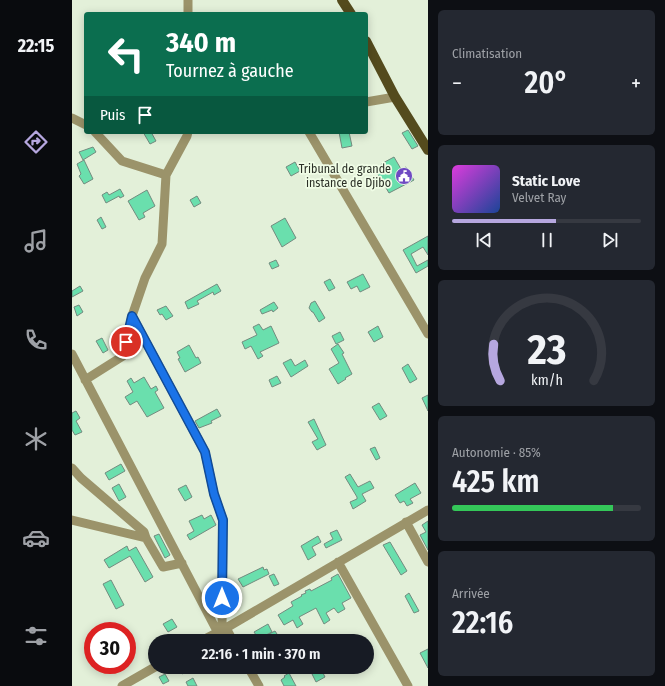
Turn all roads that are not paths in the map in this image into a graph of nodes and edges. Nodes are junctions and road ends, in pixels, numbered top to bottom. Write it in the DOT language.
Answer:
graph roads {
  1 [pos="188,0"];
  2 [pos="342,0"];
  3 [pos="188,12"];
  4 [pos="349,12"];
  5 [pos="368,45"];
  6 [pos="395,97"];
  7 [pos="368,102"];
  8 [pos="72,118"];
  9 [pos="84,124"];
  10 [pos="97,134"];
  11 [pos="188,134"];
  12 [pos="310,134"];
  13 [pos="428,150"];
  14 [pos="166,175"];
  15 [pos="132,316"];
  16 [pos="428,334"];
  17 [pos="72,354"];
  18 [pos="85,380"];
  19 [pos="72,468"];
  20 [pos="428,510"];
  21 [pos="72,520"];
  22 [pos="406,522"];
  23 [pos="146,538"];
  24 [pos="338,562"];
  25 [pos="428,562"];
  26 [pos="182,563"];
  27 [pos="222,630"];
  28 [pos="214,634"];
  29 [pos="226,634"];
  30 [pos="148,671"];
  31 [pos="252,674"];
  32 [pos="122,686"];
  33 [pos="258,686"];
  34 [pos="408,686"];
  1 -- 3 [label="street"];
  2 -- 4 [label="main road"];
  5 -- 6 [label="main road"];
  6 -- 7 [label="street"];
  6 -- 13 [label="main road"];
  8 -- 9 [label="street"];
  10 -- 14 [label="street"];
  11 -- 14 [label="street"];
  12 -- 16 [label="street"];
  14 -- 15 [label="street"];
  15 -- 18 [label="street"];
  15 -- 27 [label="street"];
  17 -- 18 [label="street"];
  18 -- 26 [label="street"];
  19 -- 23 [label="street"];
  20 -- 22 [label="street"];
  21 -- 23 [label="street"];
  22 -- 24 [label="street"];
  22 -- 25 [label="street"];
  23 -- 26 [label="street"];
  24 -- 27 [label="street"];
  24 -- 34 [label="street"];
  26 -- 27 [label="street"];
  27 -- 28 [label="street"];
  27 -- 29 [label="street"];
  30 -- 32 [label="street"];
  31 -- 33 [label="street"];
}
